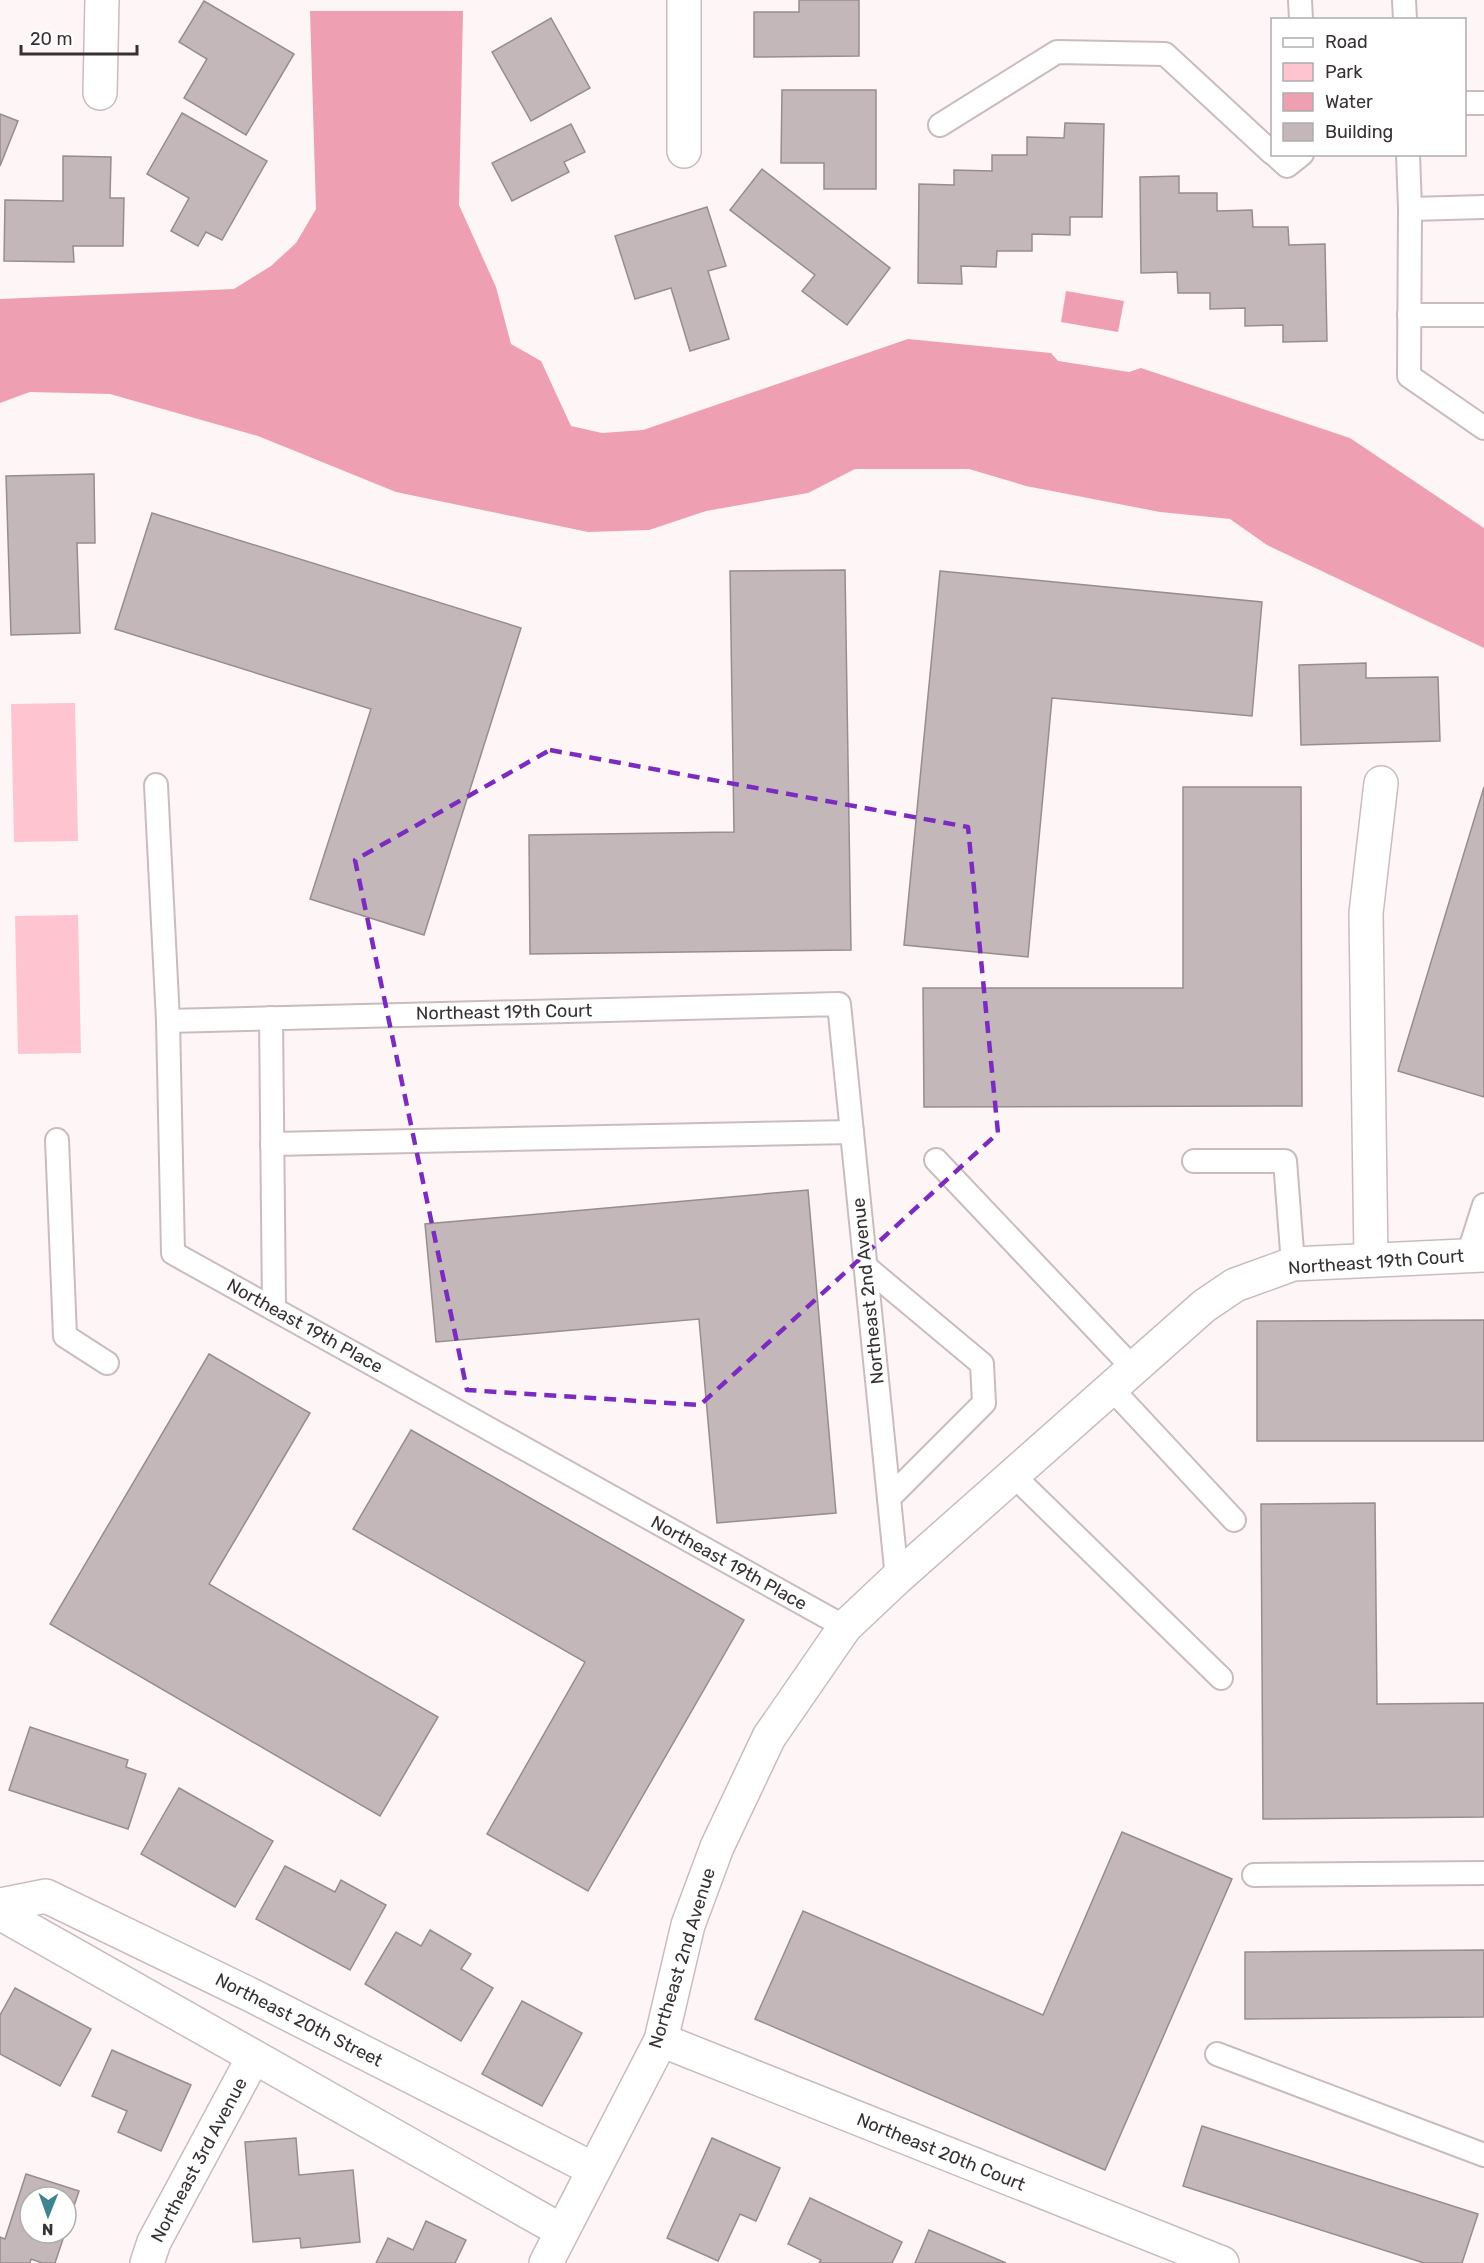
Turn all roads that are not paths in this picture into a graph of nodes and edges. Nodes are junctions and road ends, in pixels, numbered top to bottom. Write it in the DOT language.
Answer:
graph roads {
  1 [pos="102,0"];
  2 [pos="684,0"];
  3 [pos="1300,0"];
  4 [pos="1404,0"];
  5 [pos="1300,18"];
  6 [pos="1405,18"];
  7 [pos="100,93"];
  8 [pos="1466,103"];
  9 [pos="1484,103"];
  10 [pos="940,125"];
  11 [pos="684,151"];
  12 [pos="1271,152"];
  13 [pos="1275,156"];
  14 [pos="1300,156"];
  15 [pos="1408,156"];
  16 [pos="1484,207"];
  17 [pos="1410,209"];
  18 [pos="1409,315"];
  19 [pos="1484,315"];
  20 [pos="1484,428"];
  21 [pos="1381,783"];
  22 [pos="156,785"];
  23 [pos="840,1004"];
  24 [pos="271,1018"];
  25 [pos="168,1021"];
  26 [pos="852,1132"];
  27 [pos="57,1140"];
  28 [pos="272,1144"];
  29 [pos="936,1160"];
  30 [pos="1194,1161"];
  31 [pos="1484,1205"];
  32 [pos="1476,1255"];
  33 [pos="1371,1260"];
  34 [pos="1293,1264"];
  35 [pos="866,1267"];
  36 [pos="1235,1285"];
  37 [pos="274,1309"];
  38 [pos="107,1363"];
  39 [pos="1122,1378"];
  40 [pos="1013,1475"];
  41 [pos="888,1498"];
  42 [pos="1234,1520"];
  43 [pos="897,1578"];
  44 [pos="845,1627"];
  45 [pos="1221,1678"];
  46 [pos="1484,1873"];
  47 [pos="1254,1875"];
  48 [pos="0,1905"];
  49 [pos="0,1913"];
  50 [pos="661,2040"];
  51 [pos="1217,2054"];
  52 [pos="253,2058"];
  53 [pos="1484,2155"];
  54 [pos="593,2169"];
  55 [pos="561,2231"];
  56 [pos="147,2263"];
  57 [pos="546,2263"];
  58 [pos="1222,2263"];
  1 -- 7 [label="street"];
  2 -- 11 [label="street"];
  3 -- 5 [label="lane"];
  4 -- 6 [label="lane"];
  8 -- 9 [label="lane"];
  10 -- 12 [label="lane"];
  13 -- 14 [label="lane"];
  15 -- 17 [label="lane"];
  16 -- 17 [label="lane"];
  17 -- 18 [label="lane"];
  18 -- 19 [label="lane"];
  18 -- 20 [label="lane"];
  21 -- 33 [label="street"];
  22 -- 25 [label="lane, Northeast 19th Place"];
  23 -- 24 [label="lane, Northeast 19th Court"];
  23 -- 26 [label="lane, Northeast 2nd Avenue"];
  24 -- 25 [label="lane, Northeast 19th Court"];
  24 -- 28 [label="lane"];
  25 -- 37 [label="lane, Northeast 19th Place"];
  26 -- 28 [label="lane"];
  26 -- 35 [label="lane, Northeast 2nd Avenue"];
  27 -- 38 [label="lane"];
  28 -- 37 [label="lane"];
  29 -- 39 [label="lane"];
  30 -- 34 [label="lane"];
  31 -- 32 [label="lane"];
  32 -- 33 [label="street, Northeast 19th Court"];
  33 -- 34 [label="street, Northeast 19th Court"];
  34 -- 36 [label="street, Northeast 19th Court"];
  35 -- 41 [label="lane, Northeast 2nd Avenue"];
  35 -- 41 [label="lane"];
  36 -- 39 [label="street, Northeast 2nd Avenue"];
  37 -- 44 [label="lane, Northeast 19th Place"];
  39 -- 40 [label="street, Northeast 2nd Avenue"];
  39 -- 42 [label="lane"];
  40 -- 43 [label="street, Northeast 2nd Avenue"];
  40 -- 45 [label="lane"];
  41 -- 43 [label="lane, Northeast 2nd Avenue"];
  43 -- 44 [label="street, Northeast 2nd Avenue"];
  44 -- 50 [label="street, Northeast 2nd Avenue"];
  46 -- 47 [label="lane"];
  48 -- 54 [label="street, Northeast 20th Street"];
  49 -- 52 [label="street"];
  50 -- 54 [label="street, Northeast 2nd Avenue"];
  50 -- 58 [label="street, Northeast 20th Court"];
  51 -- 53 [label="lane"];
  52 -- 55 [label="street"];
  52 -- 56 [label="street, Northeast 3rd Avenue"];
  54 -- 55 [label="street, Northeast 2nd Avenue"];
  55 -- 57 [label="street, Northeast 2nd Avenue"];
}
